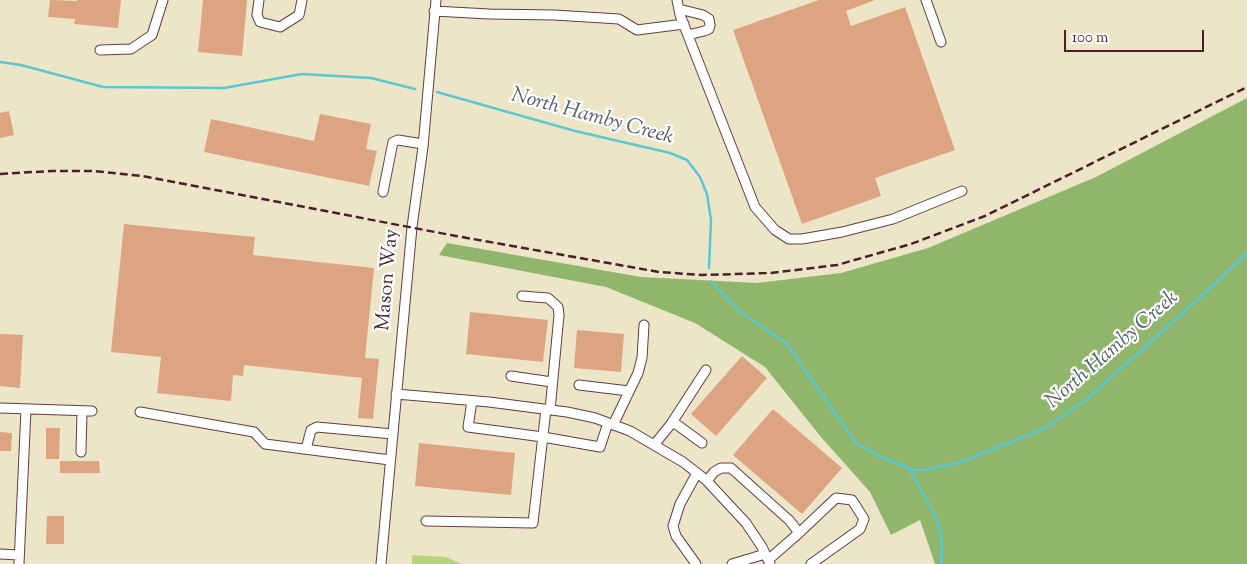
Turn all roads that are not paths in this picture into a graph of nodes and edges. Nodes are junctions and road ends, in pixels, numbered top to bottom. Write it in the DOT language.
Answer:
graph roads {
  1 [pos="163,0"];
  2 [pos="259,0"];
  3 [pos="302,0"];
  4 [pos="436,0"];
  5 [pos="926,0"];
  6 [pos="678,4"];
  7 [pos="434,11"];
  8 [pos="684,24"];
  9 [pos="688,34"];
  10 [pos="941,42"];
  11 [pos="100,50"];
  12 [pos="423,144"];
  13 [pos="383,192"];
  14 [pos="962,192"];
  15 [pos="522,296"];
  16 [pos="644,325"];
  17 [pos="706,370"];
  18 [pos="511,376"];
  19 [pos="552,382"];
  20 [pos="579,385"];
  21 [pos="629,391"];
  22 [pos="396,394"];
  23 [pos="472,401"];
  24 [pos="0,408"];
  25 [pos="26,409"];
  26 [pos="548,409"];
  27 [pos="82,411"];
  28 [pos="92,411"];
  29 [pos="140,412"];
  30 [pos="611,424"];
  31 [pos="671,424"];
  32 [pos="393,434"];
  33 [pos="543,437"];
  34 [pos="702,443"];
  35 [pos="654,445"];
  36 [pos="306,449"];
  37 [pos="80,452"];
  38 [pos="390,460"];
  39 [pos="697,473"];
  40 [pos="707,481"];
  41 [pos="426,521"];
  42 [pos="799,533"];
  43 [pos="0,554"];
  44 [pos="768,559"];
  45 [pos="19,560"];
  46 [pos="381,564"];
  47 [pos="696,564"];
  48 [pos="732,564"];
  49 [pos="811,564"];
  1 -- 11 [label="street"];
  2 -- 3 [label="street"];
  4 -- 7 [label="street, Mason Way"];
  5 -- 10 [label="street"];
  6 -- 8 [label="street"];
  6 -- 9 [label="street"];
  7 -- 8 [label="street"];
  7 -- 12 [label="street, Mason Way"];
  8 -- 9 [label="street"];
  9 -- 14 [label="street"];
  12 -- 13 [label="street"];
  12 -- 22 [label="street, Mason Way"];
  15 -- 19 [label="street"];
  16 -- 21 [label="street"];
  17 -- 31 [label="street"];
  18 -- 19 [label="street"];
  19 -- 26 [label="street"];
  20 -- 21 [label="street"];
  21 -- 30 [label="street"];
  22 -- 23 [label="street"];
  22 -- 32 [label="street, Mason Way"];
  23 -- 26 [label="street"];
  23 -- 33 [label="street"];
  24 -- 25 [label="street"];
  25 -- 27 [label="street"];
  25 -- 45 [label="street"];
  26 -- 30 [label="street"];
  26 -- 33 [label="street"];
  27 -- 28 [label="street"];
  27 -- 37 [label="street"];
  29 -- 36 [label="street"];
  30 -- 33 [label="street"];
  30 -- 35 [label="street"];
  31 -- 34 [label="street"];
  31 -- 35 [label="street"];
  32 -- 36 [label="street"];
  32 -- 38 [label="street, Mason Way"];
  33 -- 41 [label="street"];
  35 -- 39 [label="street"];
  36 -- 38 [label="street"];
  38 -- 46 [label="street, Mason Way"];
  39 -- 40 [label="street"];
  39 -- 47 [label="street"];
  40 -- 42 [label="street"];
  40 -- 44 [label="street"];
  42 -- 44 [label="street"];
  42 -- 49 [label="street"];
  43 -- 45 [label="street"];
  44 -- 48 [label="street"];
}
